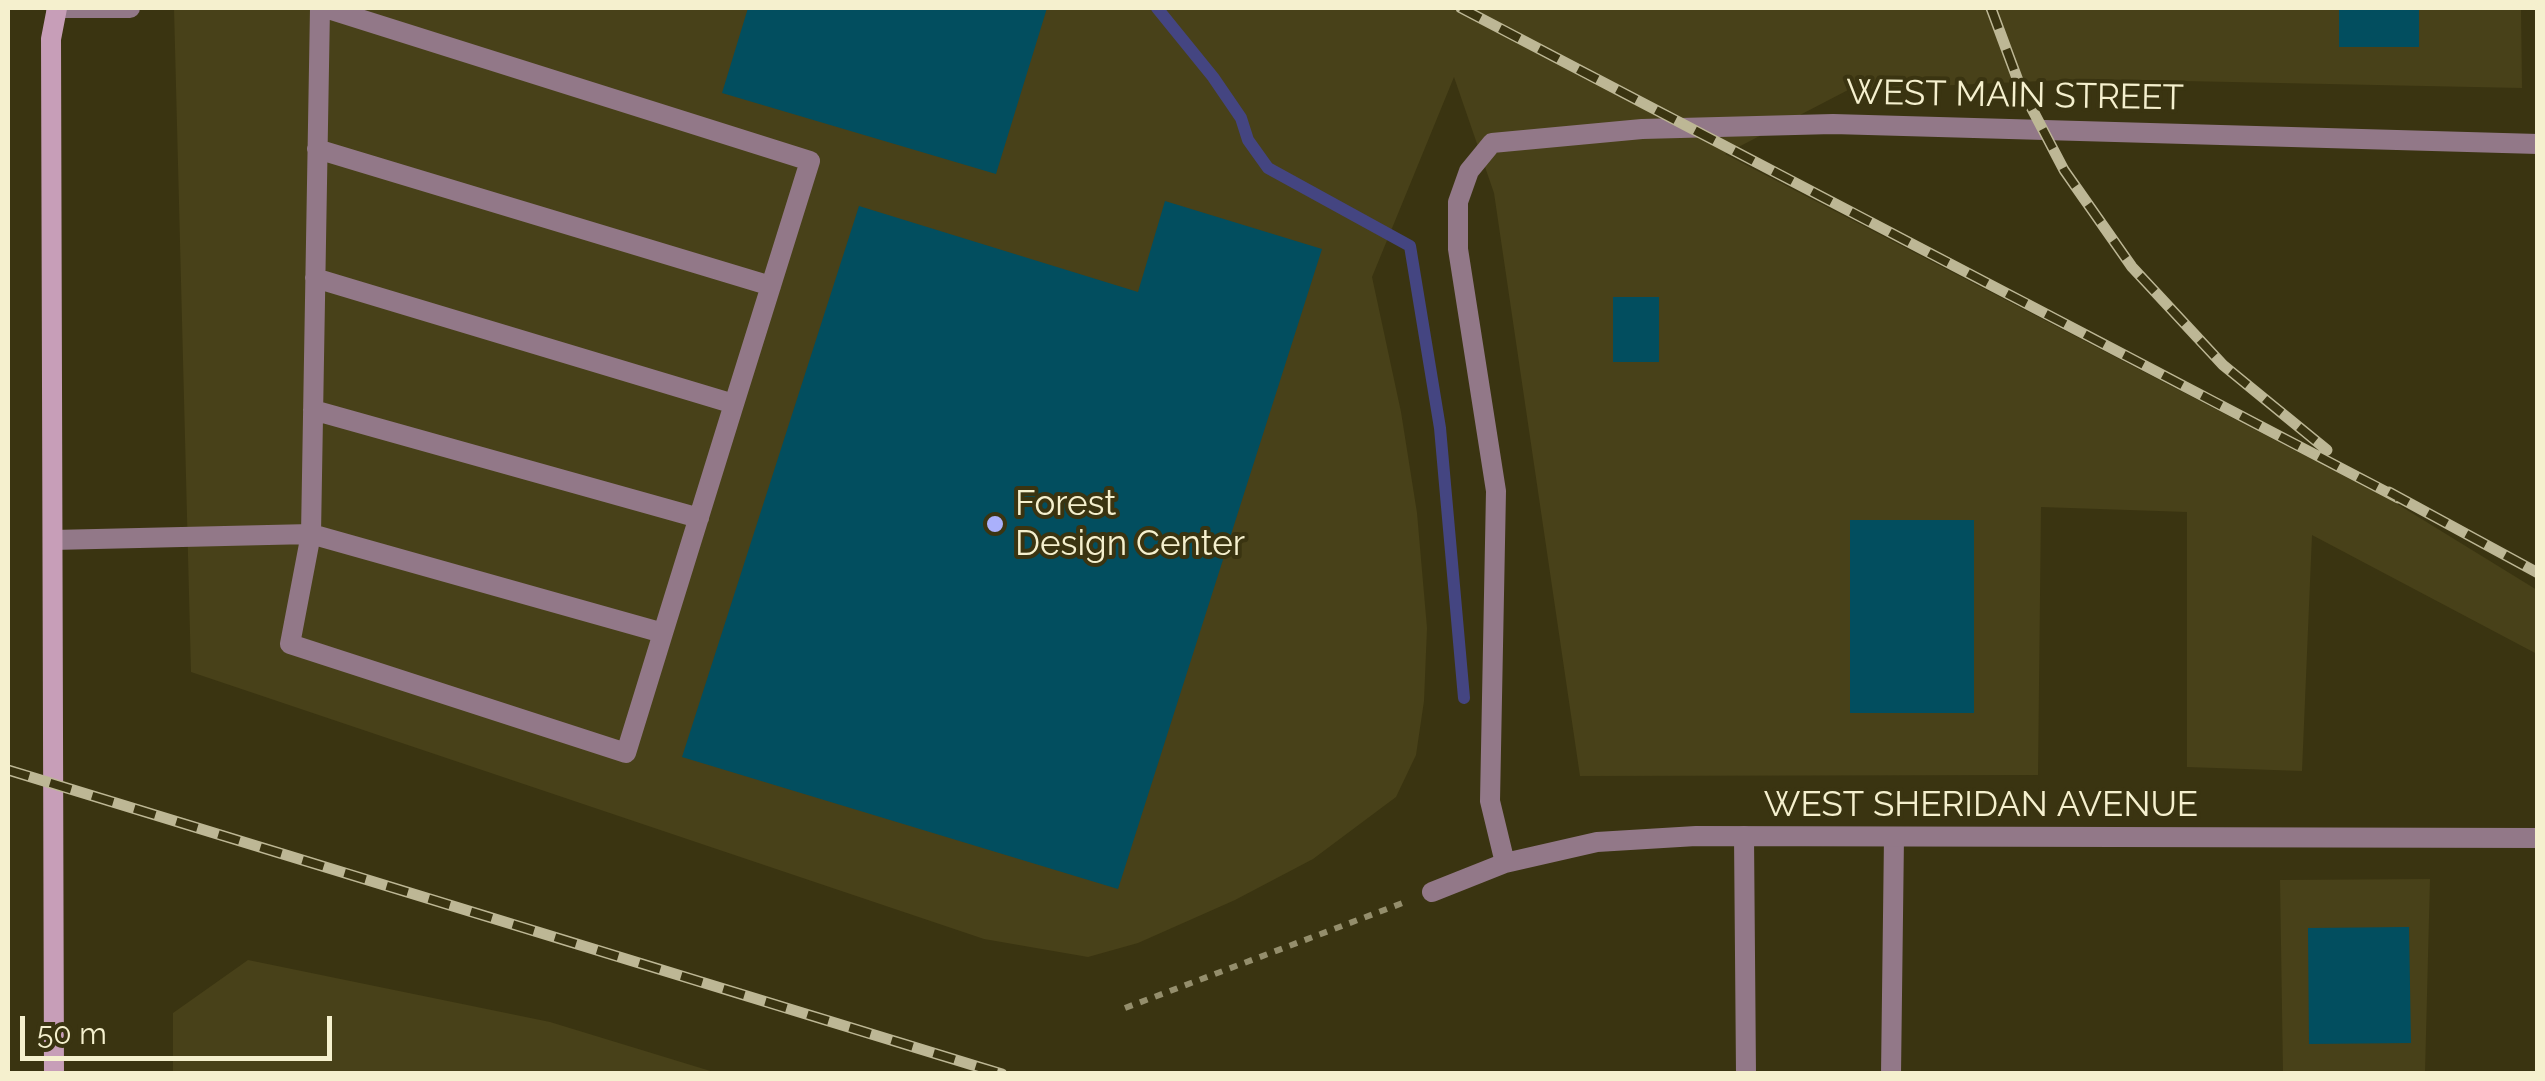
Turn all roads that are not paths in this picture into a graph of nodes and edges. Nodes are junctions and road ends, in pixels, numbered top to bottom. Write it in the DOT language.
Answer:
graph roads {
  1 [pos="46,8"];
  2 [pos="56,8"];
  3 [pos="130,8"];
  4 [pos="323,8"];
  5 [pos="51,38"];
  6 [pos="2538,144"];
  7 [pos="317,150"];
  8 [pos="315,278"];
  9 [pos="771,286"];
  10 [pos="734,404"];
  11 [pos="313,410"];
  12 [pos="699,518"];
  13 [pos="310,534"];
  14 [pos="53,540"];
  15 [pos="663,633"];
  16 [pos="1744,836"];
  17 [pos="1894,837"];
  18 [pos="2538,838"];
  19 [pos="1505,863"];
  20 [pos="1432,892"];
  21 [pos="54,1074"];
  22 [pos="1746,1074"];
  23 [pos="1891,1074"];
  1 -- 5 [label="main road"];
  2 -- 3 [label="street"];
  2 -- 5 [label="main road"];
  4 -- 7 [label="street"];
  4 -- 9 [label="street"];
  5 -- 14 [label="main road"];
  6 -- 19 [label="street, WEST MAIN STREET"];
  7 -- 8 [label="street"];
  7 -- 9 [label="street"];
  8 -- 10 [label="street"];
  8 -- 11 [label="street"];
  9 -- 10 [label="street"];
  10 -- 12 [label="street"];
  11 -- 12 [label="street"];
  11 -- 13 [label="street"];
  12 -- 15 [label="street"];
  13 -- 14 [label="street"];
  13 -- 15 [label="street"];
  13 -- 15 [label="street"];
  14 -- 21 [label="main road"];
  16 -- 17 [label="street, WEST SHERIDAN AVENUE"];
  16 -- 19 [label="street, WEST SHERIDAN AVENUE"];
  16 -- 22 [label="street"];
  17 -- 18 [label="street, WEST SHERIDAN AVENUE"];
  17 -- 23 [label="street"];
  19 -- 20 [label="street, WEST SHERIDAN AVENUE"];
}
